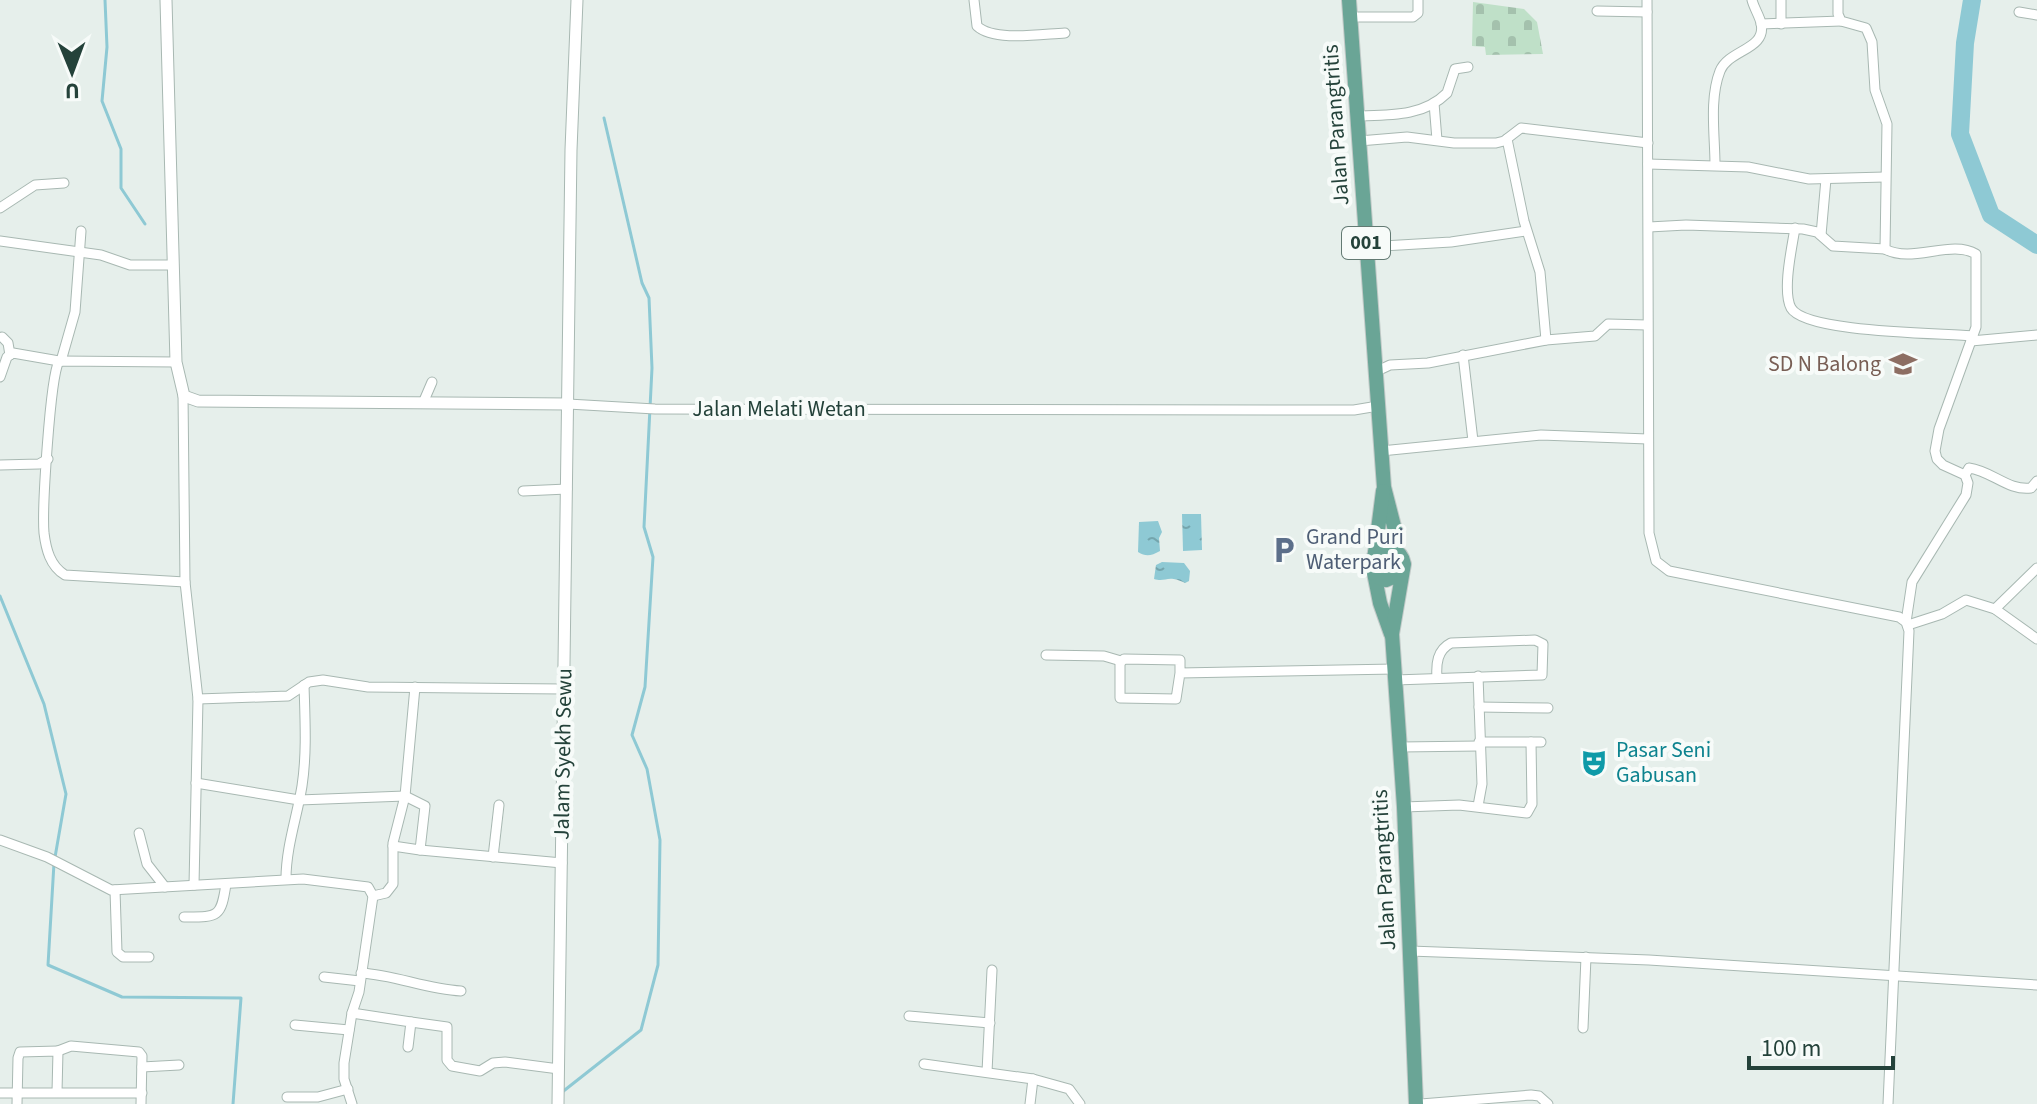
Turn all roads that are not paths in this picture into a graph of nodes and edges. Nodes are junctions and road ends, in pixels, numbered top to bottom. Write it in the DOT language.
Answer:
graph roads {
  1 [pos="166,0"];
  2 [pos="577,0"];
  3 [pos="974,0"];
  4 [pos="1349,0"];
  5 [pos="1418,0"];
  6 [pos="1647,0"];
  7 [pos="1752,0"];
  8 [pos="1781,0"];
  9 [pos="1838,0"];
  10 [pos="1597,11"];
  11 [pos="1647,12"];
  12 [pos="2019,12"];
  13 [pos="2037,15"];
  14 [pos="1351,17"];
  15 [pos="1841,21"];
  16 [pos="1761,24"];
  17 [pos="1781,24"];
  18 [pos="1065,33"];
  19 [pos="1468,67"];
  20 [pos="1434,103"];
  21 [pos="1357,116"];
  22 [pos="1507,139"];
  23 [pos="1437,140"];
  24 [pos="1359,141"];
  25 [pos="1648,143"];
  26 [pos="1648,164"];
  27 [pos="1715,165"];
  28 [pos="1885,177"];
  29 [pos="1826,179"];
  30 [pos="64,183"];
  31 [pos="0,208"];
  32 [pos="1649,227"];
  33 [pos="1795,228"];
  34 [pos="81,231"];
  35 [pos="1526,231"];
  36 [pos="1821,235"];
  37 [pos="0,241"];
  38 [pos="1366,247"];
  39 [pos="1885,249"];
  40 [pos="81,253"];
  41 [pos="173,265"];
  42 [pos="1647,325"];
  43 [pos="2037,335"];
  44 [pos="2,337"];
  45 [pos="1972,338"];
  46 [pos="1546,340"];
  47 [pos="10,355"];
  48 [pos="1463,355"];
  49 [pos="60,361"];
  50 [pos="176,362"];
  51 [pos="1375,372"];
  52 [pos="0,377"];
  53 [pos="432,382"];
  54 [pos="183,394"];
  55 [pos="423,403"];
  56 [pos="568,404"];
  57 [pos="1378,406"];
  58 [pos="1648,439"];
  59 [pos="1473,441"];
  60 [pos="1381,451"];
  61 [pos="48,459"];
  62 [pos="0,465"];
  63 [pos="1965,475"];
  64 [pos="2037,481"];
  65 [pos="1384,487"];
  66 [pos="567,489"];
  67 [pos="523,491"];
  68 [pos="1396,551"];
  69 [pos="1375,553"];
  70 [pos="2037,568"];
  71 [pos="1374,573"];
  72 [pos="1400,574"];
  73 [pos="185,582"];
  74 [pos="1995,609"];
  75 [pos="1907,624"];
  76 [pos="1392,634"];
  77 [pos="2037,639"];
  78 [pos="1046,655"];
  79 [pos="1121,661"];
  80 [pos="1180,673"];
  81 [pos="1395,674"];
  82 [pos="1478,676"];
  83 [pos="1437,678"];
  84 [pos="304,685"];
  85 [pos="415,687"];
  86 [pos="564,689"];
  87 [pos="198,699"];
  88 [pos="1479,707"];
  89 [pos="1548,708"];
  90 [pos="1479,744"];
  91 [pos="1400,747"];
  92 [pos="196,783"];
  93 [pos="405,796"];
  94 [pos="299,800"];
  95 [pos="499,805"];
  96 [pos="1478,806"];
  97 [pos="1404,807"];
  98 [pos="139,833"];
  99 [pos="0,840"];
  100 [pos="393,846"];
  101 [pos="420,850"];
  102 [pos="493,857"];
  103 [pos="562,863"];
  104 [pos="286,879"];
  105 [pos="226,884"];
  106 [pos="194,885"];
  107 [pos="165,887"];
  108 [pos="115,890"];
  109 [pos="373,896"];
  110 [pos="184,917"];
  111 [pos="1410,951"];
  112 [pos="149,957"];
  113 [pos="1586,957"];
  114 [pos="992,970"];
  115 [pos="1895,976"];
  116 [pos="324,977"];
  117 [pos="360,977"];
  118 [pos="2037,985"];
  119 [pos="461,991"];
  120 [pos="352,1013"];
  121 [pos="909,1016"];
  122 [pos="411,1022"];
  123 [pos="990,1023"];
  124 [pos="295,1025"];
  125 [pos="1583,1028"];
  126 [pos="349,1030"];
  127 [pos="408,1047"];
  128 [pos="58,1051"];
  129 [pos="924,1064"];
  130 [pos="179,1065"];
  131 [pos="142,1067"];
  132 [pos="559,1069"];
  133 [pos="987,1072"];
  134 [pos="1033,1079"];
  135 [pos="348,1089"];
  136 [pos="57,1092"];
  137 [pos="0,1093"];
  138 [pos="19,1093"];
  139 [pos="287,1097"];
  140 [pos="141,1099"];
  141 [pos="17,1104"];
  142 [pos="352,1104"];
  143 [pos="558,1104"];
  144 [pos="1030,1104"];
  145 [pos="1080,1104"];
  146 [pos="1419,1104"];
  147 [pos="1548,1104"];
  148 [pos="1888,1104"];
  1 -- 41 [label="street"];
  2 -- 56 [label="street, Jalam Syekh Sewu"];
  3 -- 18 [label="street"];
  4 -- 14 [label="main road, Jalan Parangtritis / 001"];
  5 -- 14 [label="street"];
  6 -- 11 [label="street"];
  7 -- 16 [label="street"];
  8 -- 17 [label="street"];
  9 -- 15 [label="street"];
  10 -- 11 [label="street"];
  11 -- 25 [label="street"];
  12 -- 13 [label="street"];
  14 -- 21 [label="main road, Jalan Parangtritis / 001"];
  15 -- 17 [label="street"];
  15 -- 28 [label="street"];
  16 -- 17 [label="street"];
  16 -- 27 [label="street"];
  19 -- 20 [label="street"];
  20 -- 21 [label="street"];
  20 -- 23 [label="street"];
  21 -- 24 [label="main road, Jalan Parangtritis / 001"];
  22 -- 23 [label="street"];
  22 -- 25 [label="street"];
  22 -- 35 [label="street"];
  23 -- 24 [label="street"];
  24 -- 38 [label="main road, Jalan Parangtritis / 001"];
  25 -- 26 [label="street"];
  26 -- 27 [label="street"];
  26 -- 32 [label="street"];
  27 -- 29 [label="street"];
  28 -- 29 [label="street"];
  28 -- 39 [label="street"];
  29 -- 36 [label="street"];
  30 -- 31 [label="street"];
  32 -- 33 [label="street"];
  32 -- 42 [label="street"];
  33 -- 36 [label="street"];
  33 -- 45 [label="street"];
  34 -- 40 [label="street"];
  35 -- 38 [label="street"];
  35 -- 46 [label="street"];
  36 -- 39 [label="street"];
  37 -- 40 [label="street"];
  38 -- 51 [label="main road, Jalan Parangtritis / 001"];
  39 -- 45 [label="street"];
  40 -- 41 [label="street"];
  40 -- 49 [label="street"];
  41 -- 50 [label="street"];
  42 -- 46 [label="street"];
  42 -- 58 [label="street"];
  43 -- 45 [label="street"];
  44 -- 47 [label="street"];
  45 -- 63 [label="street"];
  46 -- 48 [label="street"];
  47 -- 49 [label="street"];
  47 -- 52 [label="street"];
  48 -- 51 [label="street"];
  48 -- 59 [label="street"];
  49 -- 50 [label="street"];
  49 -- 61 [label="street"];
  50 -- 54 [label="street"];
  51 -- 57 [label="main road, Jalan Parangtritis / 001"];
  53 -- 55 [label="street"];
  54 -- 55 [label="street, Jalan Melati Wetan"];
  54 -- 73 [label="street"];
  55 -- 56 [label="street, Jalan Melati Wetan"];
  56 -- 57 [label="street, Jalan Melati Wetan"];
  56 -- 66 [label="street, Jalam Syekh Sewu"];
  57 -- 60 [label="main road, Jalan Parangtritis / 001"];
  58 -- 59 [label="street"];
  58 -- 75 [label="street"];
  59 -- 60 [label="street"];
  60 -- 65 [label="main road, Jalan Parangtritis / 001"];
  61 -- 62 [label="street"];
  61 -- 73 [label="street"];
  63 -- 64 [label="street"];
  63 -- 75 [label="street"];
  65 -- 68 [label="main road, Jalan Parangtritis / 001"];
  65 -- 69 [label="main road, Jalan Parangtritis / 001"];
  66 -- 67 [label="street"];
  66 -- 86 [label="street, Jalam Syekh Sewu"];
  68 -- 69 [label="main road"];
  68 -- 72 [label="main road, 001"];
  69 -- 71 [label="main road, 001"];
  70 -- 74 [label="street"];
  71 -- 72 [label="main road"];
  71 -- 76 [label="main road, Jalan Parangtritis / 001"];
  72 -- 76 [label="main road, Jalan Parangtritis / 001"];
  73 -- 87 [label="street"];
  74 -- 75 [label="street"];
  74 -- 77 [label="street"];
  75 -- 115 [label="street"];
  76 -- 81 [label="main road, Jalan Parangtritis / 001"];
  78 -- 79 [label="street"];
  79 -- 80 [label="street"];
  79 -- 80 [label="street"];
  80 -- 81 [label="street"];
  81 -- 83 [label="street"];
  81 -- 91 [label="main road, Jalan Parangtritis / 001"];
  82 -- 83 [label="street"];
  82 -- 83 [label="street"];
  82 -- 88 [label="street"];
  84 -- 85 [label="street"];
  84 -- 87 [label="street"];
  84 -- 94 [label="street"];
  85 -- 86 [label="street"];
  85 -- 93 [label="street"];
  86 -- 103 [label="street, Jalam Syekh Sewu"];
  87 -- 92 [label="street"];
  88 -- 89 [label="street"];
  88 -- 90 [label="street"];
  90 -- 91 [label="street"];
  90 -- 96 [label="street"];
  90 -- 96 [label="street"];
  91 -- 97 [label="main road, Jalan Parangtritis / 001"];
  92 -- 94 [label="street"];
  92 -- 106 [label="street"];
  93 -- 94 [label="street"];
  93 -- 100 [label="street"];
  93 -- 101 [label="street"];
  94 -- 104 [label="street"];
  95 -- 102 [label="street"];
  96 -- 97 [label="street"];
  97 -- 111 [label="main road, Jalan Parangtritis / 001"];
  98 -- 107 [label="street"];
  99 -- 108 [label="street"];
  100 -- 101 [label="street"];
  100 -- 109 [label="street"];
  101 -- 102 [label="street"];
  102 -- 103 [label="street"];
  103 -- 132 [label="street, Jalam Syekh Sewu"];
  104 -- 105 [label="street"];
  104 -- 109 [label="street"];
  105 -- 106 [label="street"];
  105 -- 110 [label="street"];
  106 -- 107 [label="street"];
  107 -- 108 [label="street"];
  108 -- 112 [label="street"];
  109 -- 117 [label="street"];
  111 -- 113 [label="street"];
  111 -- 146 [label="main road, Jalan Parangtritis / 001"];
  113 -- 115 [label="street"];
  113 -- 125 [label="street"];
  114 -- 123 [label="street"];
  115 -- 118 [label="street"];
  115 -- 148 [label="street"];
  116 -- 117 [label="street"];
  117 -- 119 [label="street"];
  117 -- 120 [label="street"];
  120 -- 122 [label="street"];
  120 -- 126 [label="street"];
  121 -- 123 [label="street"];
  122 -- 127 [label="street"];
  122 -- 132 [label="street"];
  123 -- 133 [label="street"];
  124 -- 126 [label="street"];
  126 -- 135 [label="street"];
  128 -- 131 [label="street"];
  128 -- 136 [label="street"];
  128 -- 138 [label="street"];
  129 -- 133 [label="street"];
  130 -- 131 [label="street"];
  131 -- 140 [label="street"];
  132 -- 143 [label="street, Jalam Syekh Sewu"];
  133 -- 134 [label="street"];
  134 -- 144 [label="street"];
  134 -- 145 [label="street"];
  135 -- 139 [label="street"];
  135 -- 142 [label="street"];
  136 -- 138 [label="street"];
  136 -- 140 [label="street"];
  137 -- 138 [label="street"];
  138 -- 141 [label="street"];
  146 -- 147 [label="street"];
}
